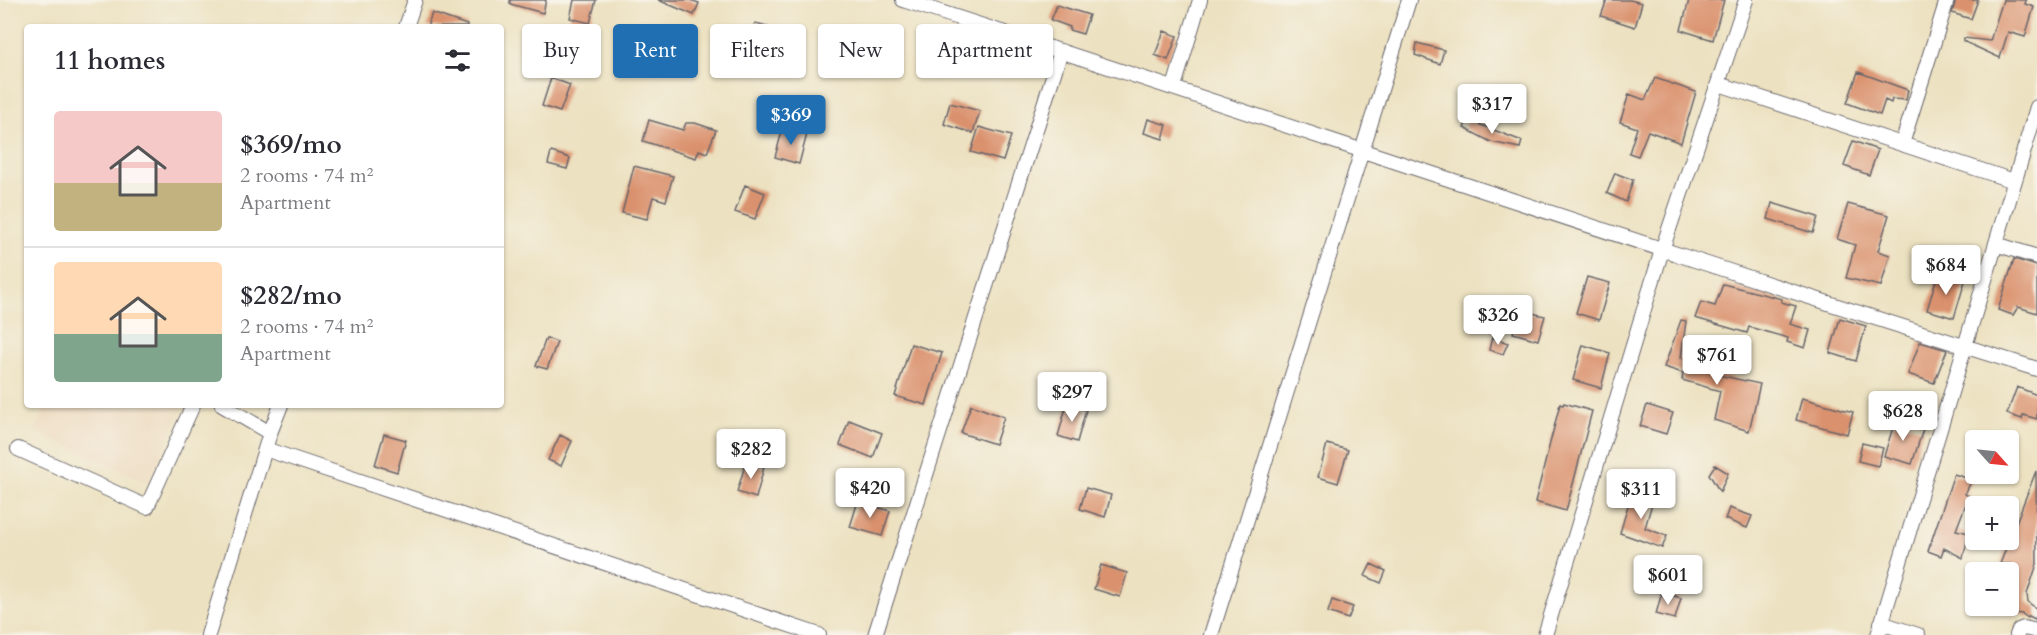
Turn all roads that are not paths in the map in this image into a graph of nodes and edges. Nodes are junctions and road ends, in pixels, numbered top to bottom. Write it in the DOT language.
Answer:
graph roads {
  1 [pos="415,0"];
  2 [pos="903,0"];
  3 [pos="1200,0"];
  4 [pos="1409,0"];
  5 [pos="1746,0"];
  6 [pos="1947,0"];
  7 [pos="407,24"];
  8 [pos="1061,51"];
  9 [pos="1719,84"];
  10 [pos="1173,87"];
  11 [pos="2037,107"];
  12 [pos="1902,144"];
  13 [pos="1361,149"];
  14 [pos="2014,181"];
  15 [pos="1996,244"];
  16 [pos="1662,250"];
  17 [pos="2037,257"];
  18 [pos="1965,346"];
  19 [pos="2037,369"];
  20 [pos="192,408"];
  21 [pos="227,408"];
  22 [pos="280,408"];
  23 [pos="270,433"];
  24 [pos="18,449"];
  25 [pos="265,449"];
  26 [pos="1879,629"];
  27 [pos="2037,631"];
  28 [pos="208,635"];
  29 [pos="819,635"];
  30 [pos="875,635"];
  31 [pos="1211,635"];
  32 [pos="1545,635"];
  33 [pos="1918,635"];
  34 [pos="2017,635"];
  1 -- 7 [label="street"];
  2 -- 8 [label="street"];
  3 -- 10 [label="street"];
  4 -- 13 [label="street"];
  5 -- 9 [label="street"];
  6 -- 12 [label="street"];
  8 -- 10 [label="street"];
  8 -- 30 [label="street"];
  9 -- 12 [label="street"];
  9 -- 16 [label="street"];
  10 -- 13 [label="street"];
  11 -- 14 [label="street"];
  12 -- 14 [label="street"];
  13 -- 16 [label="street"];
  13 -- 31 [label="street"];
  14 -- 15 [label="street"];
  15 -- 17 [label="street"];
  15 -- 18 [label="street"];
  16 -- 18 [label="street"];
  16 -- 32 [label="street"];
  18 -- 19 [label="street"];
  18 -- 26 [label="street"];
  20 -- 24 [label="street"];
  21 -- 23 [label="street"];
  22 -- 23 [label="street"];
  23 -- 25 [label="street"];
  25 -- 28 [label="street"];
  25 -- 29 [label="street"];
  26 -- 33 [label="street"];
  27 -- 34 [label="street"];
}
